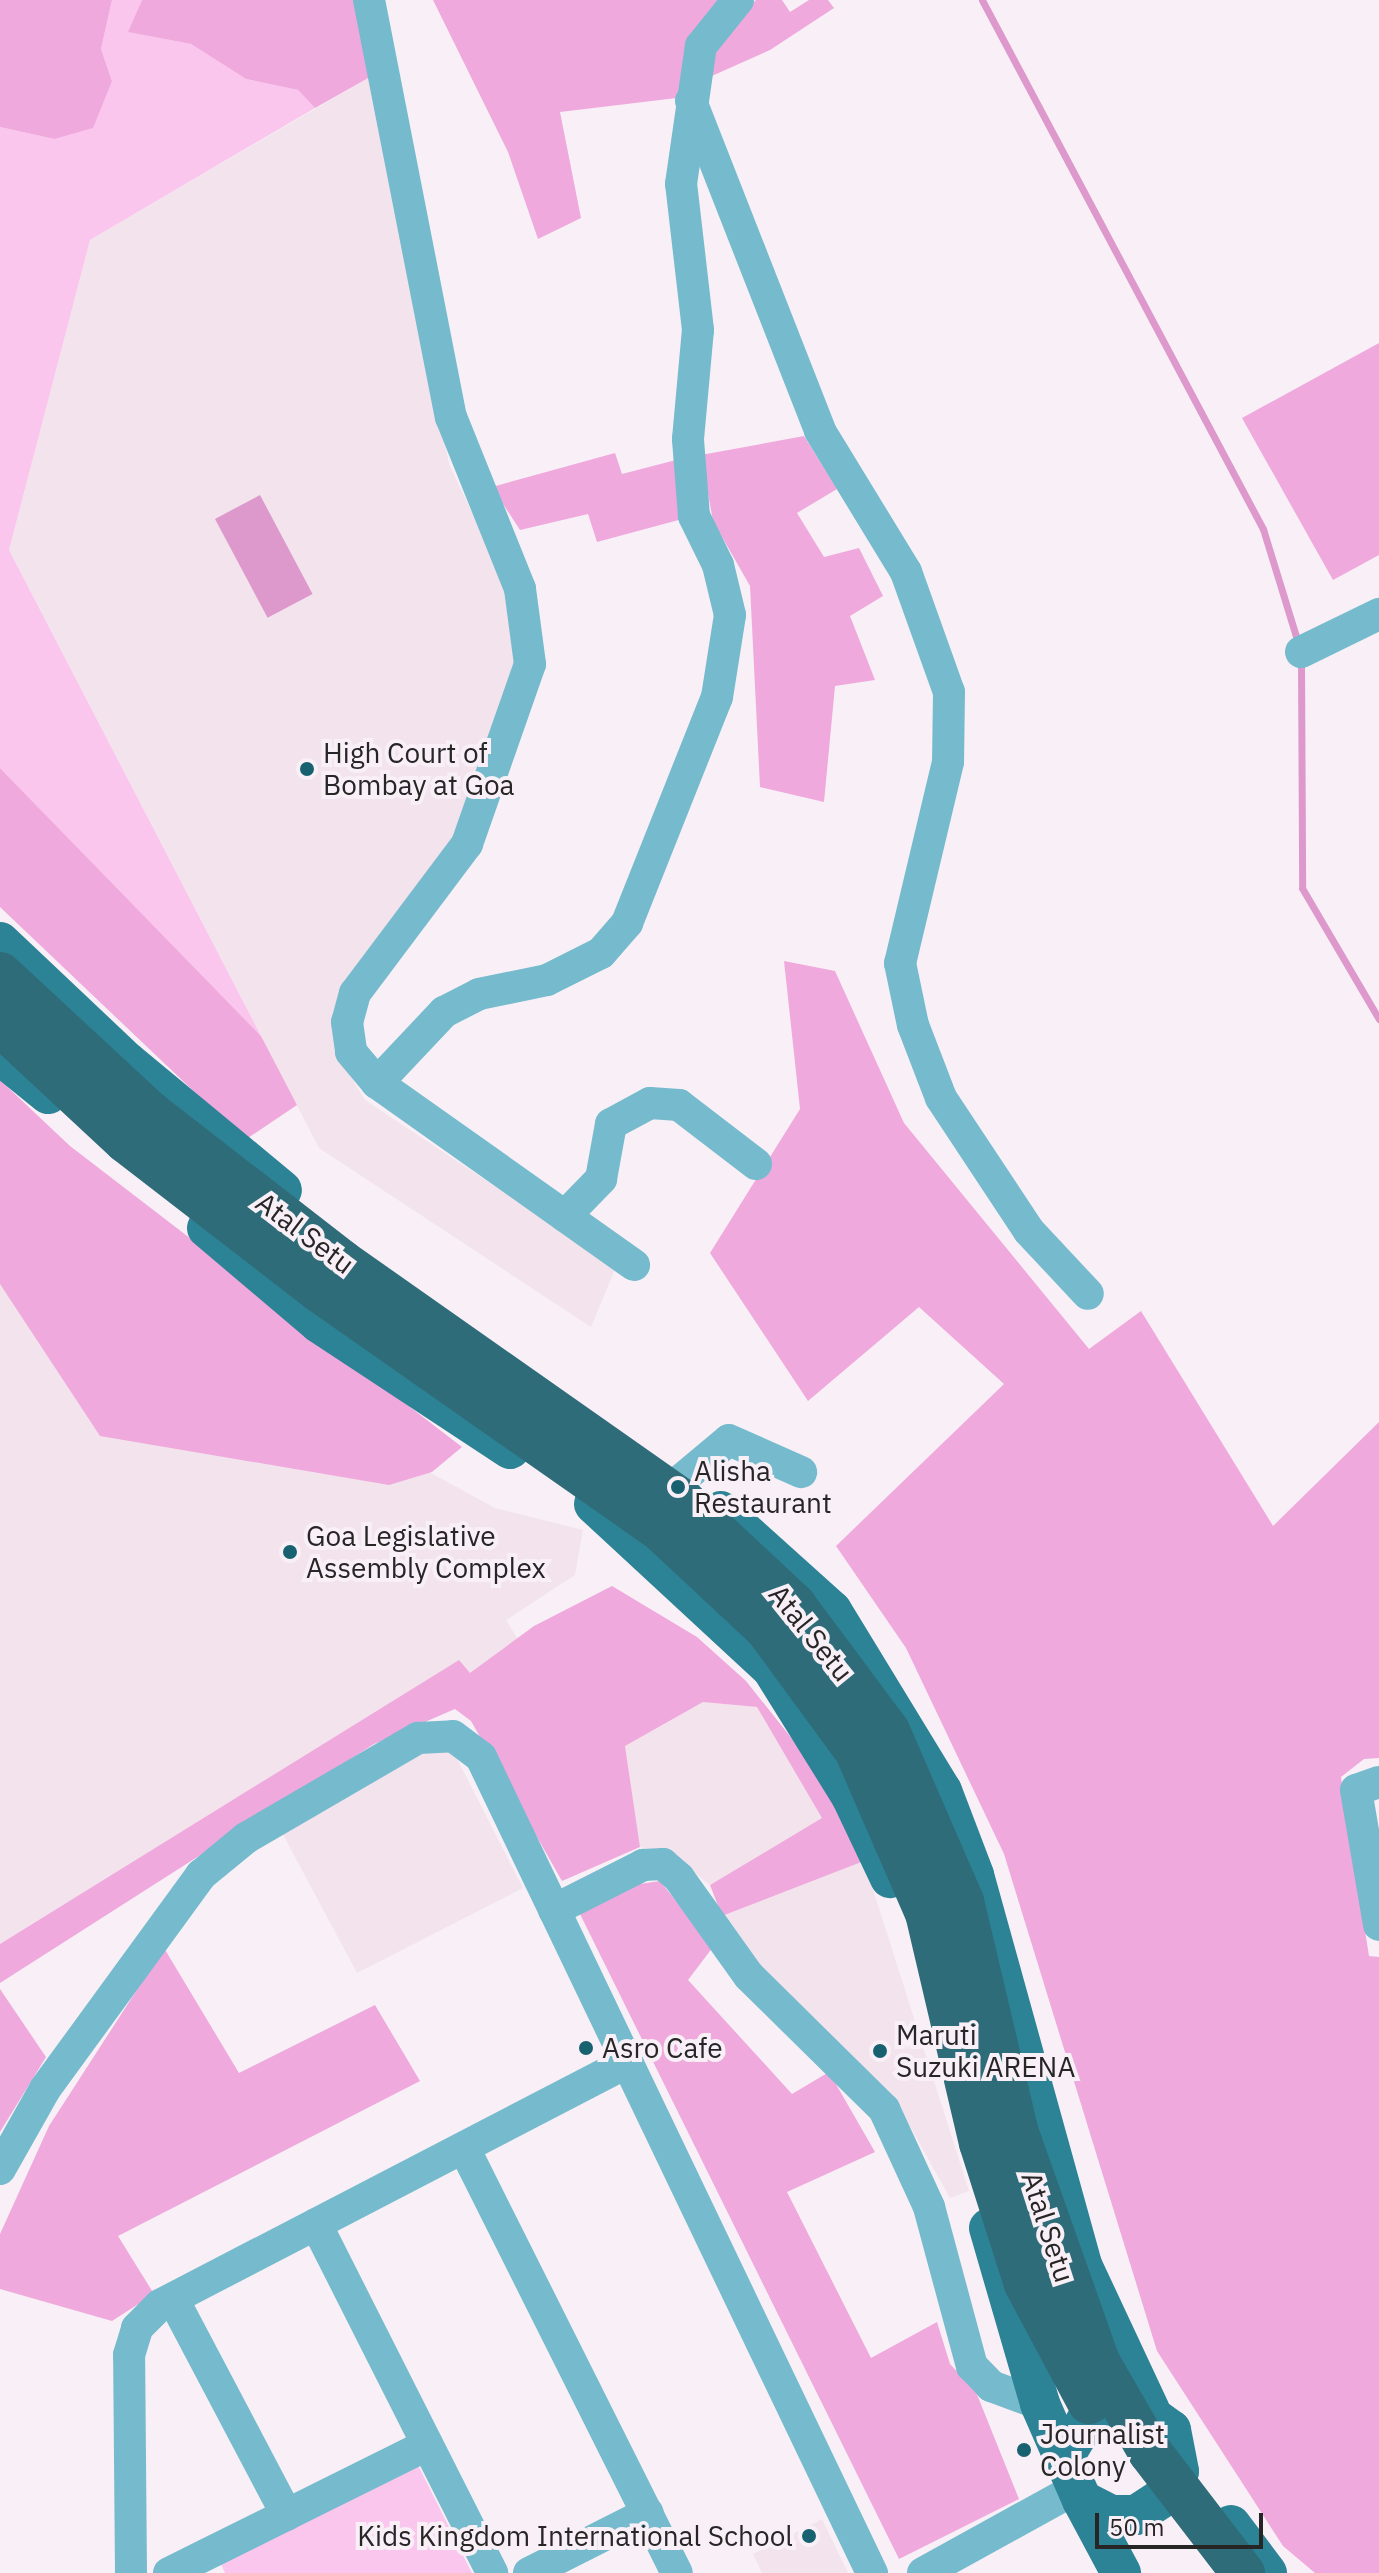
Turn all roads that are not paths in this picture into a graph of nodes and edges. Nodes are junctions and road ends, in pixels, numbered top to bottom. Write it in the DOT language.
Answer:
graph roads {
  1 [pos="369,0"];
  2 [pos="738,0"];
  3 [pos="691,101"];
  4 [pos="1379,614"];
  5 [pos="1301,652"];
  6 [pos="0,942"];
  7 [pos="0,974"];
  8 [pos="0,1024"];
  9 [pos="0,1055"];
  10 [pos="377,1083"];
  11 [pos="756,1164"];
  12 [pos="565,1216"];
  13 [pos="634,1265"];
  14 [pos="1088,1294"];
  15 [pos="801,1472"];
  16 [pos="681,1480"];
  17 [pos="1379,1782"];
  18 [pos="554,1910"];
  19 [pos="1379,1925"];
  20 [pos="628,2062"];
  21 [pos="464,2148"];
  22 [pos="0,2169"];
  23 [pos="316,2224"];
  24 [pos="173,2299"];
  25 [pos="1040,2404"];
  26 [pos="1150,2410"];
  27 [pos="427,2445"];
  28 [pos="1180,2458"];
  29 [pos="1074,2481"];
  30 [pos="648,2513"];
  31 [pos="287,2515"];
  32 [pos="131,2573"];
  33 [pos="169,2573"];
  34 [pos="492,2573"];
  35 [pos="529,2573"];
  36 [pos="677,2573"];
  37 [pos="872,2573"];
  38 [pos="923,2573"];
  39 [pos="1121,2573"];
  40 [pos="1204,2573"];
  41 [pos="1243,2573"];
  42 [pos="1267,2573"];
  1 -- 10 [label="street"];
  2 -- 3 [label="street"];
  3 -- 10 [label="street"];
  3 -- 14 [label="street"];
  4 -- 5 [label="street"];
  6 -- 16 [label="main road"];
  7 -- 41 [label="highway, Atal Setu, bridge"];
  8 -- 40 [label="highway, Atal Setu, bridge"];
  9 -- 25 [label="main road"];
  10 -- 12 [label="street"];
  11 -- 12 [label="street"];
  12 -- 13 [label="street"];
  15 -- 16 [label="street"];
  16 -- 26 [label="main road"];
  17 -- 19 [label="street"];
  18 -- 20 [label="street"];
  18 -- 22 [label="street"];
  18 -- 25 [label="street"];
  20 -- 21 [label="street"];
  20 -- 37 [label="street"];
  21 -- 23 [label="street"];
  21 -- 30 [label="street"];
  23 -- 24 [label="street"];
  23 -- 27 [label="street"];
  24 -- 31 [label="street"];
  24 -- 32 [label="street"];
  25 -- 29 [label="main road"];
  26 -- 28 [label="main road"];
  26 -- 29 [label="main road"];
  27 -- 31 [label="street"];
  27 -- 34 [label="street"];
  28 -- 29 [label="main road"];
  28 -- 42 [label="main road"];
  29 -- 38 [label="street"];
  29 -- 39 [label="main road"];
  30 -- 35 [label="street"];
  30 -- 36 [label="street"];
  31 -- 33 [label="street"];
}
